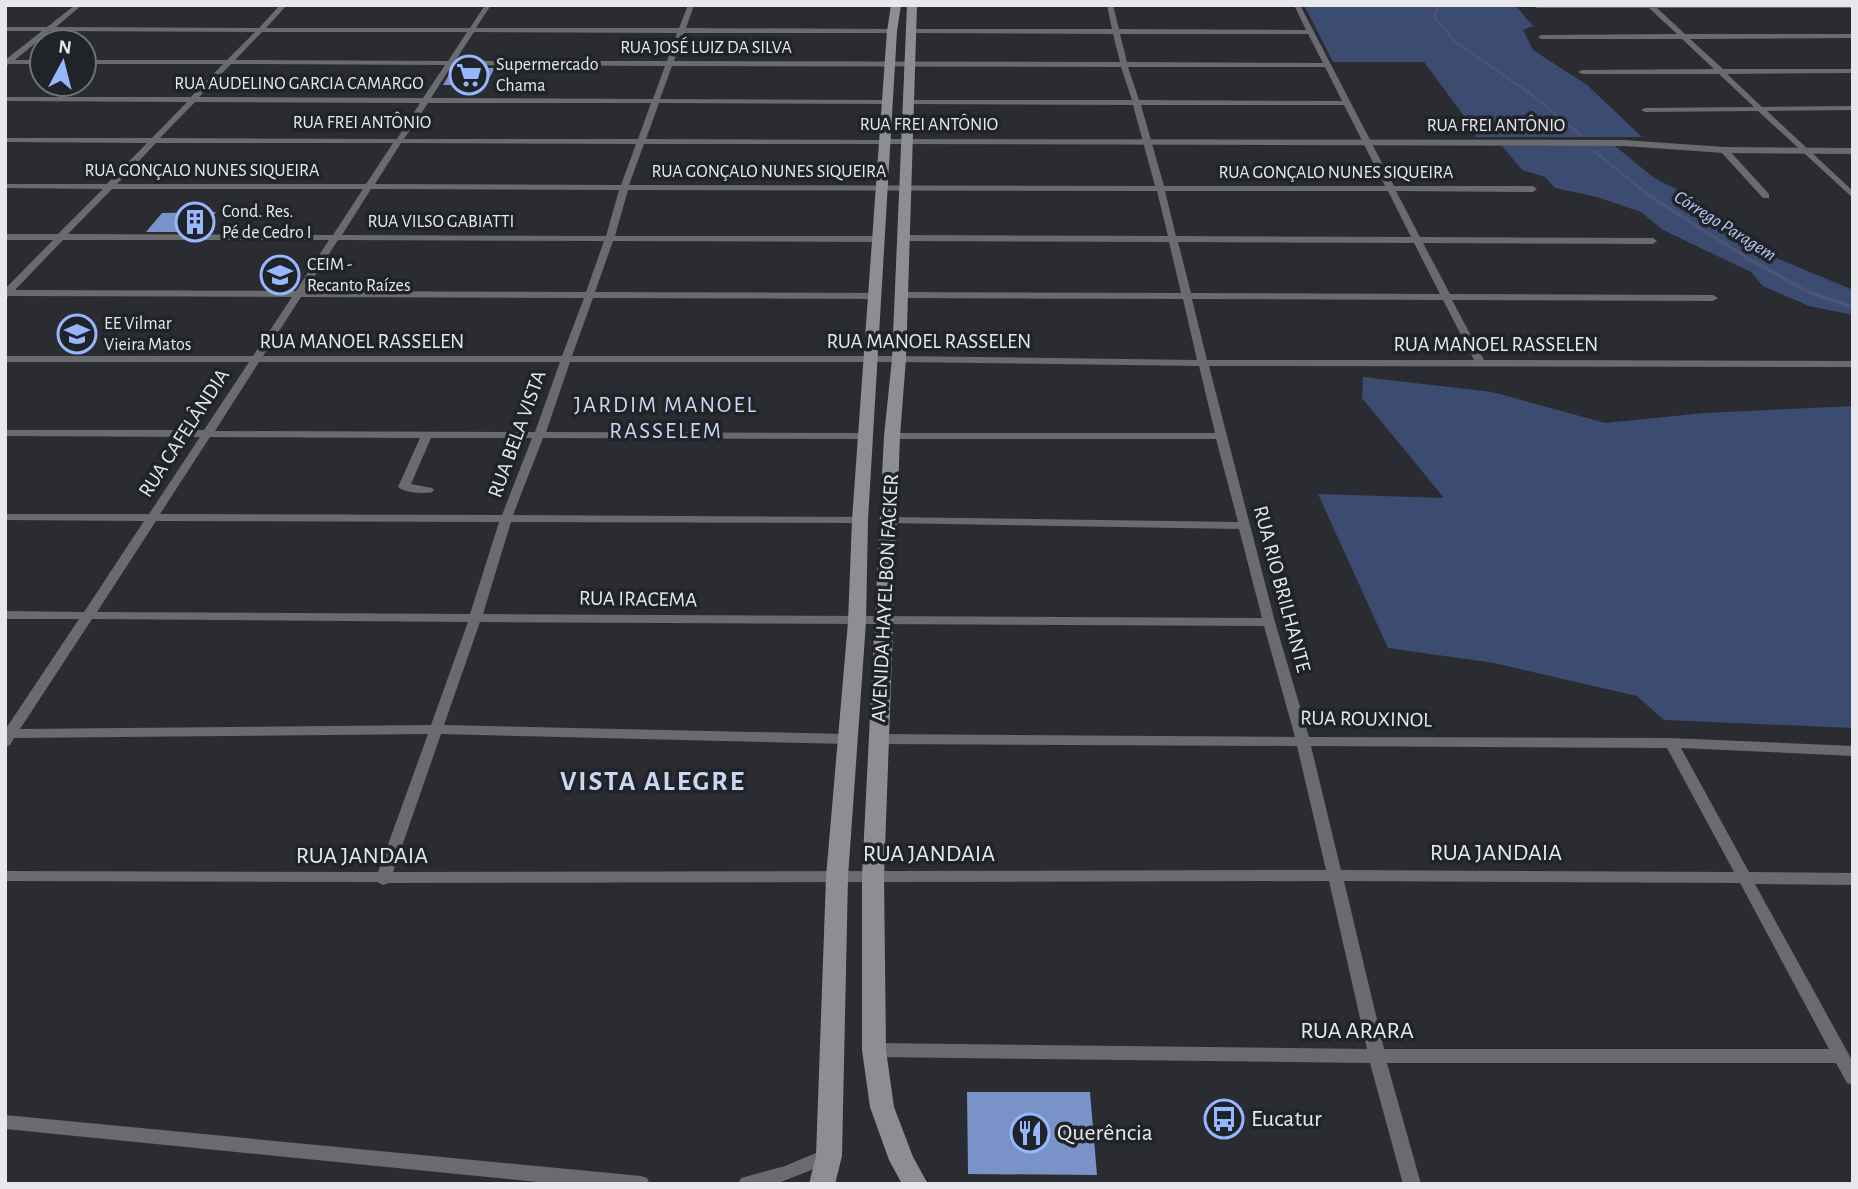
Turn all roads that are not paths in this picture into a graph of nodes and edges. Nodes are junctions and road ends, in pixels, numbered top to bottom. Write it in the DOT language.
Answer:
graph roads {
  1 [pos="79,5"];
  2 [pos="284,5"];
  3 [pos="488,5"];
  4 [pos="691,5"];
  5 [pos="897,5"];
  6 [pos="912,5"];
  7 [pos="1110,5"];
  8 [pos="1297,5"];
  9 [pos="1537,6"];
  10 [pos="1650,6"];
  11 [pos="1853,6"];
  12 [pos="51,28"];
  13 [pos="5,29"];
  14 [pos="28,29"];
  15 [pos="98,29"];
  16 [pos="261,29"];
  17 [pos="471,30"];
  18 [pos="681,31"];
  19 [pos="892,31"];
  20 [pos="912,31"];
  21 [pos="1117,31"];
  22 [pos="1311,32"];
  23 [pos="1684,36"];
  24 [pos="1853,36"];
  25 [pos="1541,37"];
  26 [pos="28,46"];
  27 [pos="28,62"];
  28 [pos="98,62"];
  29 [pos="6,63"];
  30 [pos="228,63"];
  31 [pos="450,63"];
  32 [pos="670,64"];
  33 [pos="890,64"];
  34 [pos="910,64"];
  35 [pos="1124,65"];
  36 [pos="1328,65"];
  37 [pos="1721,71"];
  38 [pos="1853,71"];
  39 [pos="1582,72"];
  40 [pos="5,99"];
  41 [pos="193,100"];
  42 [pos="425,100"];
  43 [pos="658,101"];
  44 [pos="888,102"];
  45 [pos="909,102"];
  46 [pos="1137,102"];
  47 [pos="1347,103"];
  48 [pos="1761,108"];
  49 [pos="1853,108"];
  50 [pos="1645,110"];
  51 [pos="5,140"];
  52 [pos="154,140"];
  53 [pos="399,141"];
  54 [pos="641,141"];
  55 [pos="885,142"];
  56 [pos="907,142"];
  57 [pos="1149,143"];
  58 [pos="1368,143"];
  59 [pos="1724,150"];
  60 [pos="1806,150"];
  61 [pos="1853,150"];
  62 [pos="5,186"];
  63 [pos="109,186"];
  64 [pos="369,187"];
  65 [pos="906,187"];
  66 [pos="624,188"];
  67 [pos="882,188"];
  68 [pos="1391,188"];
  69 [pos="1160,189"];
  70 [pos="1533,189"];
  71 [pos="1766,196"];
  72 [pos="1853,196"];
  73 [pos="5,237"];
  74 [pos="60,237"];
  75 [pos="335,238"];
  76 [pos="610,238"];
  77 [pos="904,238"];
  78 [pos="878,239"];
  79 [pos="1174,239"];
  80 [pos="1417,240"];
  81 [pos="1653,241"];
  82 [pos="6,294"];
  83 [pos="299,294"];
  84 [pos="589,294"];
  85 [pos="902,295"];
  86 [pos="875,296"];
  87 [pos="1188,297"];
  88 [pos="1447,297"];
  89 [pos="1713,298"];
  90 [pos="5,359"];
  91 [pos="899,359"];
  92 [pos="256,360"];
  93 [pos="565,360"];
  94 [pos="871,360"];
  95 [pos="1205,363"];
  96 [pos="1480,363"];
  97 [pos="1853,364"];
  98 [pos="5,433"];
  99 [pos="207,434"];
  100 [pos="428,435"];
  101 [pos="539,435"];
  102 [pos="866,436"];
  103 [pos="892,436"];
  104 [pos="1221,436"];
  105 [pos="428,490"];
  106 [pos="5,517"];
  107 [pos="152,518"];
  108 [pos="506,519"];
  109 [pos="860,520"];
  110 [pos="888,520"];
  111 [pos="1245,526"];
  112 [pos="5,615"];
  113 [pos="88,615"];
  114 [pos="476,616"];
  115 [pos="857,622"];
  116 [pos="886,622"];
  117 [pos="1269,622"];
  118 [pos="436,729"];
  119 [pos="7,737"];
  120 [pos="846,738"];
  121 [pos="878,738"];
  122 [pos="1303,740"];
  123 [pos="1671,743"];
  124 [pos="1853,751"];
  125 [pos="1335,875"];
  126 [pos="5,876"];
  127 [pos="873,876"];
  128 [pos="837,877"];
  129 [pos="1743,878"];
  130 [pos="383,879"];
  131 [pos="1853,879"];
  132 [pos="874,1050"];
  133 [pos="1377,1056"];
  134 [pos="1840,1056"];
  135 [pos="1853,1078"];
  136 [pos="5,1122"];
  137 [pos="829,1156"];
  138 [pos="641,1184"];
  139 [pos="747,1184"];
  140 [pos="822,1184"];
  141 [pos="915,1184"];
  142 [pos="1412,1184"];
  1 -- 12 [label="street"];
  2 -- 16 [label="street"];
  3 -- 17 [label="street, RUA CAFELÂNDIA"];
  4 -- 18 [label="street, RUA BELA VISTA"];
  5 -- 19 [label="main road, AVENIDA HAYEL BON FACKER"];
  6 -- 20 [label="main road, AVENIDA HAYEL BON FACKER"];
  7 -- 21 [label="street, RUA RIO BRILHANTE"];
  8 -- 22 [label="street"];
  9 -- 10 [label="street"];
  10 -- 11 [label="street"];
  10 -- 23 [label="street"];
  13 -- 14 [label="street"];
  15 -- 16 [label="street"];
  16 -- 17 [label="street"];
  16 -- 30 [label="street"];
  17 -- 18 [label="street"];
  17 -- 31 [label="street, RUA CAFELÂNDIA"];
  18 -- 19 [label="street"];
  18 -- 32 [label="street, RUA BELA VISTA"];
  19 -- 33 [label="main road, AVENIDA HAYEL BON FACKER"];
  20 -- 21 [label="street"];
  20 -- 34 [label="main road, AVENIDA HAYEL BON FACKER"];
  21 -- 22 [label="street"];
  21 -- 35 [label="street, RUA RIO BRILHANTE"];
  22 -- 36 [label="street"];
  23 -- 24 [label="street"];
  23 -- 25 [label="street"];
  23 -- 37 [label="street"];
  26 -- 29 [label="street"];
  27 -- 29 [label="street"];
  28 -- 30 [label="street, RUA JOSÉ LUIZ DA SILVA"];
  30 -- 31 [label="street, RUA JOSÉ LUIZ DA SILVA"];
  30 -- 41 [label="street"];
  31 -- 32 [label="street, RUA JOSÉ LUIZ DA SILVA"];
  31 -- 42 [label="street, RUA CAFELÂNDIA"];
  32 -- 33 [label="street, RUA JOSÉ LUIZ DA SILVA"];
  32 -- 43 [label="street, RUA BELA VISTA"];
  33 -- 34 [label="street, RUA JOSÉ LUIZ DA SILVA"];
  33 -- 44 [label="main road, AVENIDA HAYEL BON FACKER"];
  34 -- 35 [label="street, RUA JOSÉ LUIZ DA SILVA"];
  34 -- 45 [label="main road, AVENIDA HAYEL BON FACKER"];
  35 -- 36 [label="street, RUA JOSÉ LUIZ DA SILVA"];
  35 -- 46 [label="street, RUA RIO BRILHANTE"];
  36 -- 47 [label="street"];
  37 -- 38 [label="street"];
  37 -- 39 [label="street"];
  37 -- 48 [label="street"];
  40 -- 41 [label="street, RUA AUDELINO GARCIA CAMARGO"];
  41 -- 42 [label="street, RUA AUDELINO GARCIA CAMARGO"];
  41 -- 52 [label="street"];
  42 -- 43 [label="street, RUA AUDELINO GARCIA CAMARGO"];
  42 -- 53 [label="street, RUA CAFELÂNDIA"];
  43 -- 44 [label="street, RUA AUDELINO GARCIA CAMARGO"];
  43 -- 54 [label="street, RUA BELA VISTA"];
  44 -- 55 [label="main road, AVENIDA HAYEL BON FACKER"];
  45 -- 46 [label="street"];
  45 -- 56 [label="main road, AVENIDA HAYEL BON FACKER"];
  46 -- 47 [label="street"];
  46 -- 57 [label="street, RUA RIO BRILHANTE"];
  47 -- 58 [label="street"];
  48 -- 49 [label="street"];
  48 -- 50 [label="street"];
  48 -- 60 [label="street"];
  51 -- 52 [label="street, RUA FREI ANTÔNIO"];
  52 -- 53 [label="street, RUA FREI ANTÔNIO"];
  52 -- 63 [label="street"];
  53 -- 54 [label="street, RUA FREI ANTÔNIO"];
  53 -- 64 [label="street, RUA CAFELÂNDIA"];
  54 -- 55 [label="street, RUA FREI ANTÔNIO"];
  54 -- 66 [label="street, RUA BELA VISTA"];
  55 -- 56 [label="street, RUA FREI ANTÔNIO"];
  55 -- 67 [label="main road, AVENIDA HAYEL BON FACKER"];
  56 -- 57 [label="street, RUA FREI ANTÔNIO"];
  56 -- 65 [label="main road, AVENIDA HAYEL BON FACKER"];
  57 -- 58 [label="street, RUA FREI ANTÔNIO"];
  57 -- 69 [label="street, RUA RIO BRILHANTE"];
  58 -- 59 [label="street, RUA FREI ANTÔNIO"];
  58 -- 68 [label="street"];
  59 -- 60 [label="street, RUA FREI ANTÔNIO"];
  59 -- 71 [label="street"];
  60 -- 61 [label="street, RUA FREI ANTÔNIO"];
  60 -- 72 [label="street"];
  62 -- 63 [label="street, RUA GONÇALO NUNES SIQUEIRA"];
  63 -- 64 [label="street, RUA GONÇALO NUNES SIQUEIRA"];
  63 -- 74 [label="street"];
  64 -- 66 [label="street, RUA GONÇALO NUNES SIQUEIRA"];
  64 -- 75 [label="street, RUA CAFELÂNDIA"];
  65 -- 67 [label="street, RUA GONÇALO NUNES SIQUEIRA"];
  65 -- 69 [label="street, RUA GONÇALO NUNES SIQUEIRA"];
  65 -- 77 [label="main road, AVENIDA HAYEL BON FACKER"];
  66 -- 67 [label="street, RUA GONÇALO NUNES SIQUEIRA"];
  66 -- 76 [label="street, RUA BELA VISTA"];
  67 -- 78 [label="main road, AVENIDA HAYEL BON FACKER"];
  68 -- 69 [label="street, RUA GONÇALO NUNES SIQUEIRA"];
  68 -- 70 [label="street, RUA GONÇALO NUNES SIQUEIRA"];
  68 -- 80 [label="street"];
  69 -- 79 [label="street, RUA RIO BRILHANTE"];
  73 -- 74 [label="street, RUA VILSO GABIATTI"];
  74 -- 75 [label="street, RUA VILSO GABIATTI"];
  74 -- 82 [label="street"];
  75 -- 76 [label="street, RUA VILSO GABIATTI"];
  75 -- 83 [label="street, RUA CAFELÂNDIA"];
  76 -- 78 [label="street, RUA VILSO GABIATTI"];
  76 -- 84 [label="street, RUA BELA VISTA"];
  77 -- 79 [label="street"];
  77 -- 85 [label="main road, AVENIDA HAYEL BON FACKER"];
  78 -- 86 [label="main road, AVENIDA HAYEL BON FACKER"];
  79 -- 80 [label="street"];
  79 -- 87 [label="street, RUA RIO BRILHANTE"];
  80 -- 81 [label="street"];
  80 -- 88 [label="street"];
  82 -- 83 [label="street"];
  83 -- 84 [label="street"];
  83 -- 92 [label="street, RUA CAFELÂNDIA"];
  84 -- 86 [label="street"];
  84 -- 93 [label="street, RUA BELA VISTA"];
  85 -- 87 [label="street"];
  85 -- 91 [label="main road, AVENIDA HAYEL BON FACKER"];
  86 -- 94 [label="main road, AVENIDA HAYEL BON FACKER"];
  87 -- 88 [label="street"];
  87 -- 95 [label="street, RUA RIO BRILHANTE"];
  88 -- 89 [label="street"];
  88 -- 96 [label="street"];
  90 -- 92 [label="street, RUA MANOEL RASSELEN"];
  91 -- 94 [label="street, RUA MANOEL RASSELEN"];
  91 -- 95 [label="street, RUA MANOEL RASSELEN"];
  91 -- 103 [label="main road, AVENIDA HAYEL BON FACKER"];
  92 -- 93 [label="street, RUA MANOEL RASSELEN"];
  92 -- 99 [label="street, RUA CAFELÂNDIA"];
  93 -- 94 [label="street, RUA MANOEL RASSELEN"];
  93 -- 101 [label="street, RUA BELA VISTA"];
  94 -- 102 [label="main road, AVENIDA HAYEL BON FACKER"];
  95 -- 96 [label="street, RUA MANOEL RASSELEN"];
  95 -- 104 [label="street, RUA RIO BRILHANTE"];
  96 -- 97 [label="street, RUA MANOEL RASSELEN"];
  98 -- 99 [label="street"];
  99 -- 100 [label="street"];
  99 -- 107 [label="street, RUA CAFELÂNDIA"];
  100 -- 101 [label="street"];
  100 -- 105 [label="street"];
  101 -- 102 [label="street"];
  101 -- 108 [label="street, RUA BELA VISTA"];
  102 -- 109 [label="main road, AVENIDA HAYEL BON FACKER"];
  103 -- 104 [label="street"];
  103 -- 110 [label="main road, AVENIDA HAYEL BON FACKER"];
  104 -- 111 [label="street, RUA RIO BRILHANTE"];
  106 -- 107 [label="street"];
  107 -- 108 [label="street"];
  107 -- 113 [label="street, RUA CAFELÂNDIA"];
  108 -- 109 [label="street"];
  108 -- 114 [label="street, RUA BELA VISTA"];
  109 -- 115 [label="main road, AVENIDA HAYEL BON FACKER"];
  110 -- 111 [label="street"];
  110 -- 116 [label="main road, AVENIDA HAYEL BON FACKER"];
  111 -- 117 [label="street, RUA RIO BRILHANTE"];
  112 -- 113 [label="street, RUA IRACEMA"];
  113 -- 114 [label="street, RUA IRACEMA"];
  113 -- 119 [label="street, RUA CAFELÂNDIA"];
  114 -- 115 [label="street, RUA IRACEMA"];
  114 -- 118 [label="street, RUA BELA VISTA"];
  115 -- 116 [label="street, RUA IRACEMA"];
  115 -- 120 [label="main road, AVENIDA HAYEL BON FACKER"];
  116 -- 117 [label="street, RUA IRACEMA"];
  116 -- 121 [label="main road, AVENIDA HAYEL BON FACKER"];
  117 -- 122 [label="street, RUA RIO BRILHANTE"];
  118 -- 119 [label="street"];
  118 -- 120 [label="street"];
  118 -- 130 [label="street, RUA BELA VISTA"];
  120 -- 128 [label="main road, AVENIDA HAYEL BON FACKER"];
  121 -- 122 [label="street, RUA ROUXINOL"];
  121 -- 127 [label="main road, AVENIDA HAYEL BON FACKER"];
  122 -- 123 [label="street, RUA ROUXINOL"];
  122 -- 125 [label="street, RUA RIO BRILHANTE"];
  123 -- 124 [label="street, RUA ROUXINOL"];
  123 -- 129 [label="street"];
  125 -- 127 [label="street, RUA JANDAIA"];
  125 -- 129 [label="street, RUA JANDAIA"];
  125 -- 133 [label="street, RUA RIO BRILHANTE"];
  126 -- 130 [label="street, RUA JANDAIA"];
  127 -- 128 [label="street, RUA JANDAIA"];
  127 -- 132 [label="main road, AVENIDA HAYEL BON FACKER"];
  128 -- 130 [label="street, RUA JANDAIA"];
  128 -- 137 [label="main road, AVENIDA HAYEL BON FACKER"];
  129 -- 131 [label="street, RUA JANDAIA"];
  129 -- 134 [label="street"];
  132 -- 133 [label="street, RUA ARARA"];
  132 -- 141 [label="main road, AVENIDA HAYEL BON FACKER"];
  133 -- 134 [label="street, RUA ARARA"];
  133 -- 142 [label="street, RUA RIO BRILHANTE"];
  134 -- 135 [label="street"];
  136 -- 138 [label="street"];
  137 -- 139 [label="street"];
  137 -- 140 [label="main road, AVENIDA HAYEL BON FACKER"];
}
